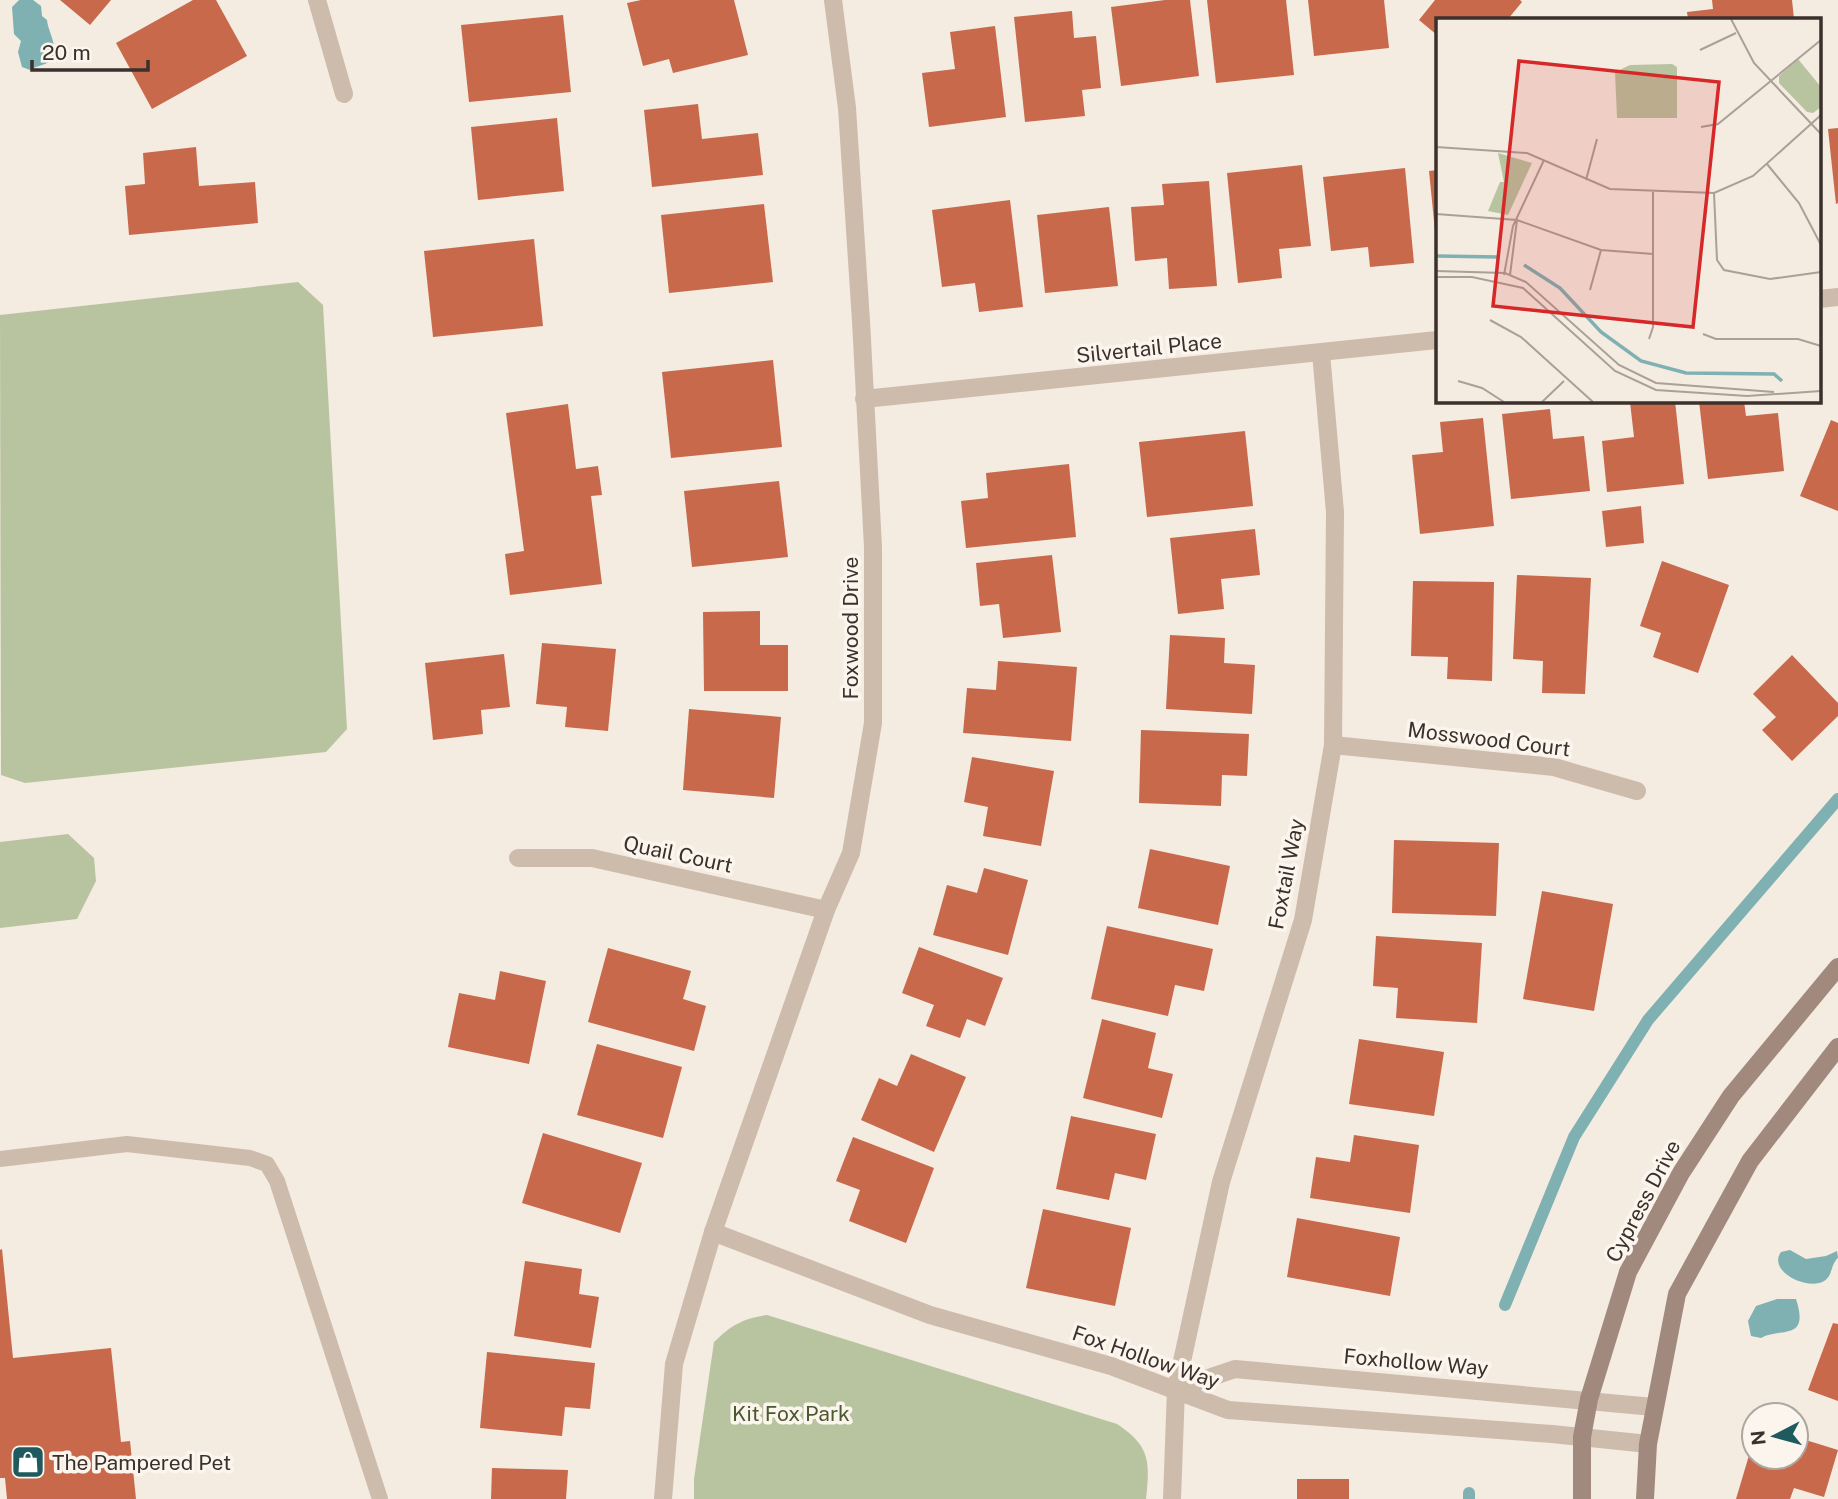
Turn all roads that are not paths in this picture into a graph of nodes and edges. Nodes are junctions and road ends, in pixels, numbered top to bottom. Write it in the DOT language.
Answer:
graph roads {
  1 [pos="317,0"];
  2 [pos="833,0"];
  3 [pos="344,94"];
  4 [pos="1838,297"];
  5 [pos="1820,299"];
  6 [pos="1436,340"];
  7 [pos="1321,353"];
  8 [pos="864,399"];
  9 [pos="1333,745"];
  10 [pos="1637,791"];
  11 [pos="518,858"];
  12 [pos="827,909"];
  13 [pos="1838,967"];
  14 [pos="1838,1047"];
  15 [pos="0,1159"];
  16 [pos="713,1232"];
  17 [pos="1176,1389"];
  18 [pos="1589,1399"];
  19 [pos="1654,1406"];
  20 [pos="1582,1437"];
  21 [pos="1648,1444"];
  22 [pos="380,1499"];
  23 [pos="663,1499"];
  24 [pos="1172,1499"];
  25 [pos="1582,1499"];
  26 [pos="1645,1499"];
  1 -- 3 [label="street"];
  2 -- 8 [label="street, Foxwood Drive"];
  4 -- 5 [label="street"];
  6 -- 7 [label="street, Silvertail Place"];
  7 -- 8 [label="street, Silvertail Place"];
  7 -- 9 [label="street, Foxtail Way"];
  8 -- 12 [label="street, Foxwood Drive"];
  9 -- 10 [label="street, Mosswood Court"];
  9 -- 17 [label="street, Foxtail Way"];
  11 -- 12 [label="street, Quail Court"];
  12 -- 16 [label="street, Foxwood Drive"];
  13 -- 18 [label="street, Cypress Drive"];
  14 -- 19 [label="street"];
  15 -- 22 [label="lane"];
  16 -- 17 [label="street, Fox Hollow Way"];
  16 -- 23 [label="street, Foxwood Drive"];
  17 -- 18 [label="street, Foxhollow Way"];
  17 -- 20 [label="street, Fox Hollow Way"];
  17 -- 24 [label="street, Foxtail Way"];
  18 -- 19 [label="street, Foxhollow Way"];
  18 -- 20 [label="street, Cypress Drive"];
  19 -- 21 [label="street"];
  20 -- 21 [label="street"];
  20 -- 25 [label="street, Cypress Drive"];
  21 -- 26 [label="street"];
}
